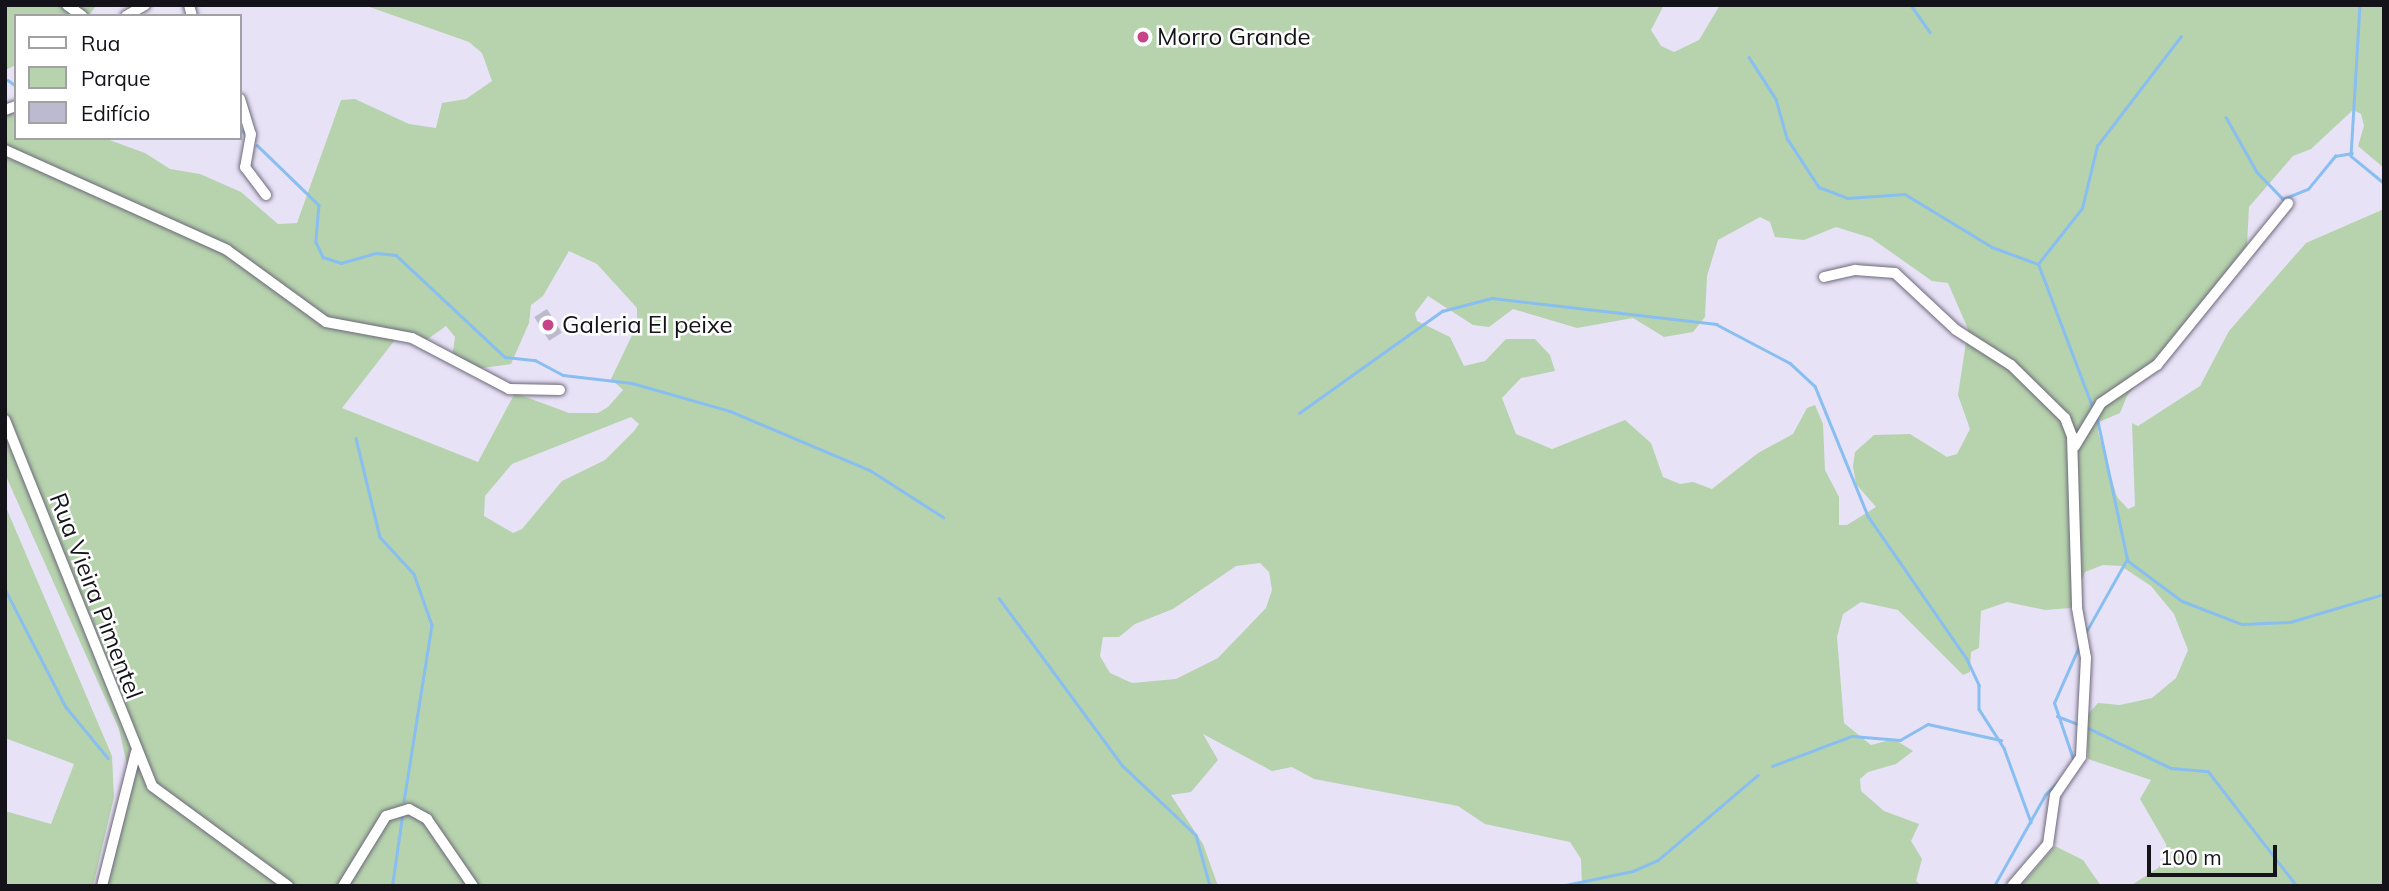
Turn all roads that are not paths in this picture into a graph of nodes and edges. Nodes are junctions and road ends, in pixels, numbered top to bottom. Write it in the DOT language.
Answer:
graph roads {
  1 [pos="145,5"];
  2 [pos="126,14"];
  3 [pos="242,105"];
  4 [pos="5,149"];
  5 [pos="266,195"];
  6 [pos="2288,204"];
  7 [pos="1824,277"];
  8 [pos="560,390"];
  9 [pos="5,420"];
  10 [pos="2073,450"];
  11 [pos="135,752"];
  12 [pos="102,886"];
  13 [pos="288,886"];
  14 [pos="343,886"];
  15 [pos="473,886"];
  16 [pos="2012,886"];
  1 -- 2 [label="street"];
  3 -- 5 [label="street"];
  4 -- 8 [label="street"];
  6 -- 10 [label="street"];
  7 -- 10 [label="street"];
  9 -- 11 [label="street, Rua Vieira Pimentel"];
  10 -- 16 [label="street"];
  11 -- 12 [label="street"];
  11 -- 13 [label="street, Rua Vieira Pimentel"];
  14 -- 15 [label="street"];
}
